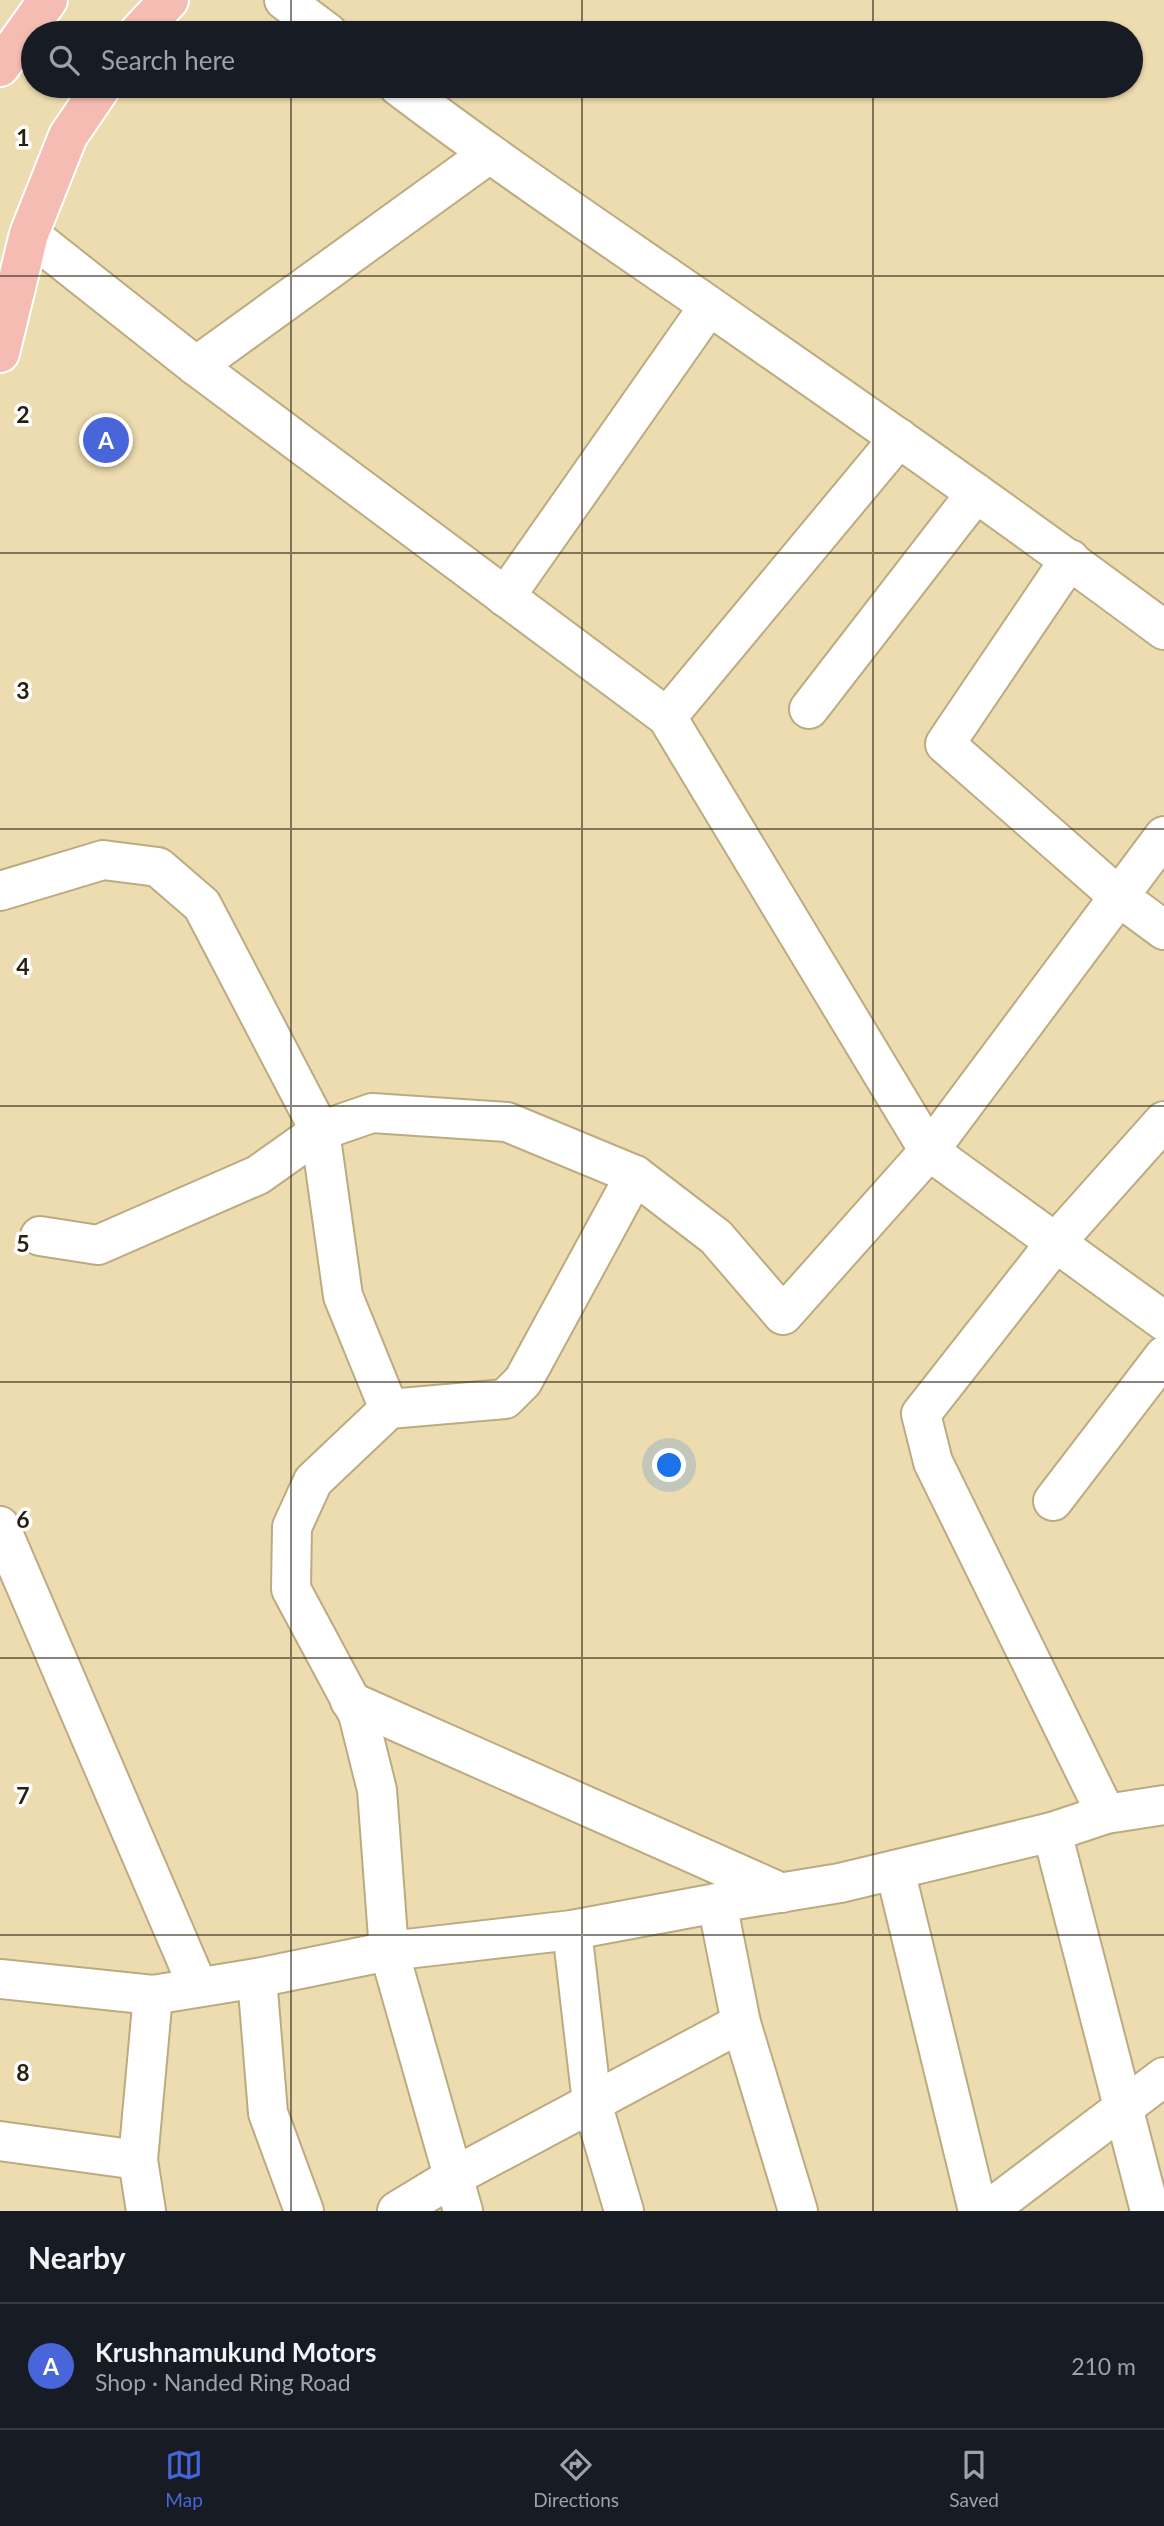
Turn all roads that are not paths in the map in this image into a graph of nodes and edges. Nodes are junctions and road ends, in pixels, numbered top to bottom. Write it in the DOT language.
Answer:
graph roads {
  1 [pos="48,0"];
  2 [pos="169,0"];
  3 [pos="284,0"];
  4 [pos="33,21"];
  5 [pos="149,21"];
  6 [pos="312,21"];
  7 [pos="21,38"];
  8 [pos="0,67"];
  9 [pos="94,98"];
  10 [pos="414,98"];
  11 [pos="489,154"];
  12 [pos="29,234"];
  13 [pos="709,306"];
  14 [pos="0,354"];
  15 [pos="196,366"];
  16 [pos="899,438"];
  17 [pos="976,493"];
  18 [pos="1070,559"];
  19 [pos="506,597"];
  20 [pos="1164,630"];
  21 [pos="809,709"];
  22 [pos="667,717"];
  23 [pos="1164,836"];
  24 [pos="0,891"];
  25 [pos="1118,896"];
  26 [pos="1164,930"];
  27 [pos="1164,1121"];
  28 [pos="320,1131"];
  29 [pos="929,1151"];
  30 [pos="635,1175"];
  31 [pos="40,1236"];
  32 [pos="1056,1242"];
  33 [pos="1164,1321"];
  34 [pos="1164,1356"];
  35 [pos="389,1409"];
  36 [pos="1053,1501"];
  37 [pos="0,1526"];
  38 [pos="350,1701"];
  39 [pos="1164,1805"];
  40 [pos="1106,1814"];
  41 [pos="1052,1832"];
  42 [pos="895,1870"];
  43 [pos="782,1893"];
  44 [pos="718,1903"];
  45 [pos="572,1930"];
  46 [pos="389,1951"];
  47 [pos="257,1978"];
  48 [pos="0,1979"];
  49 [pos="198,1987"];
  50 [pos="153,1995"];
  51 [pos="741,2023"];
  52 [pos="1164,2077"];
  53 [pos="592,2103"];
  54 [pos="1123,2108"];
  55 [pos="0,2141"];
  56 [pos="138,2160"];
  57 [pos="458,2194"];
  58 [pos="146,2211"];
  59 [pos="304,2211"];
  60 [pos="397,2211"];
  61 [pos="624,2211"];
  62 [pos="798,2211"];
  63 [pos="978,2211"];
  64 [pos="987,2211"];
  65 [pos="1150,2211"];
  1 -- 4 [label="highway"];
  2 -- 5 [label="highway"];
  3 -- 6 [label="street"];
  7 -- 8 [label="highway"];
  9 -- 12 [label="highway"];
  10 -- 11 [label="street"];
  11 -- 13 [label="street"];
  11 -- 15 [label="street"];
  12 -- 14 [label="highway"];
  12 -- 15 [label="street"];
  13 -- 16 [label="street"];
  13 -- 19 [label="street"];
  15 -- 19 [label="street"];
  16 -- 17 [label="street"];
  16 -- 22 [label="street"];
  17 -- 18 [label="street"];
  17 -- 21 [label="street"];
  18 -- 20 [label="street"];
  18 -- 25 [label="street"];
  19 -- 22 [label="street"];
  22 -- 29 [label="street"];
  23 -- 25 [label="street"];
  24 -- 28 [label="street"];
  25 -- 26 [label="street"];
  25 -- 29 [label="street"];
  27 -- 32 [label="street"];
  28 -- 30 [label="street"];
  28 -- 31 [label="street"];
  28 -- 35 [label="street"];
  29 -- 30 [label="street"];
  29 -- 32 [label="street"];
  30 -- 35 [label="street"];
  32 -- 33 [label="street"];
  32 -- 40 [label="street"];
  34 -- 36 [label="street"];
  35 -- 38 [label="street"];
  37 -- 49 [label="street"];
  38 -- 43 [label="street"];
  38 -- 46 [label="street"];
  39 -- 40 [label="street"];
  40 -- 41 [label="street"];
  41 -- 42 [label="street"];
  41 -- 54 [label="street"];
  42 -- 43 [label="street"];
  42 -- 63 [label="street"];
  43 -- 44 [label="street"];
  44 -- 45 [label="street"];
  44 -- 51 [label="street"];
  45 -- 46 [label="street"];
  45 -- 53 [label="street"];
  46 -- 47 [label="street"];
  46 -- 57 [label="street"];
  47 -- 49 [label="street"];
  47 -- 59 [label="street"];
  48 -- 50 [label="street"];
  49 -- 50 [label="street"];
  50 -- 56 [label="street"];
  51 -- 53 [label="street"];
  51 -- 62 [label="street"];
  52 -- 54 [label="street"];
  53 -- 57 [label="street"];
  53 -- 61 [label="street"];
  54 -- 64 [label="street"];
  54 -- 65 [label="street"];
  55 -- 56 [label="street"];
  56 -- 58 [label="street"];
  57 -- 60 [label="street"];
}
